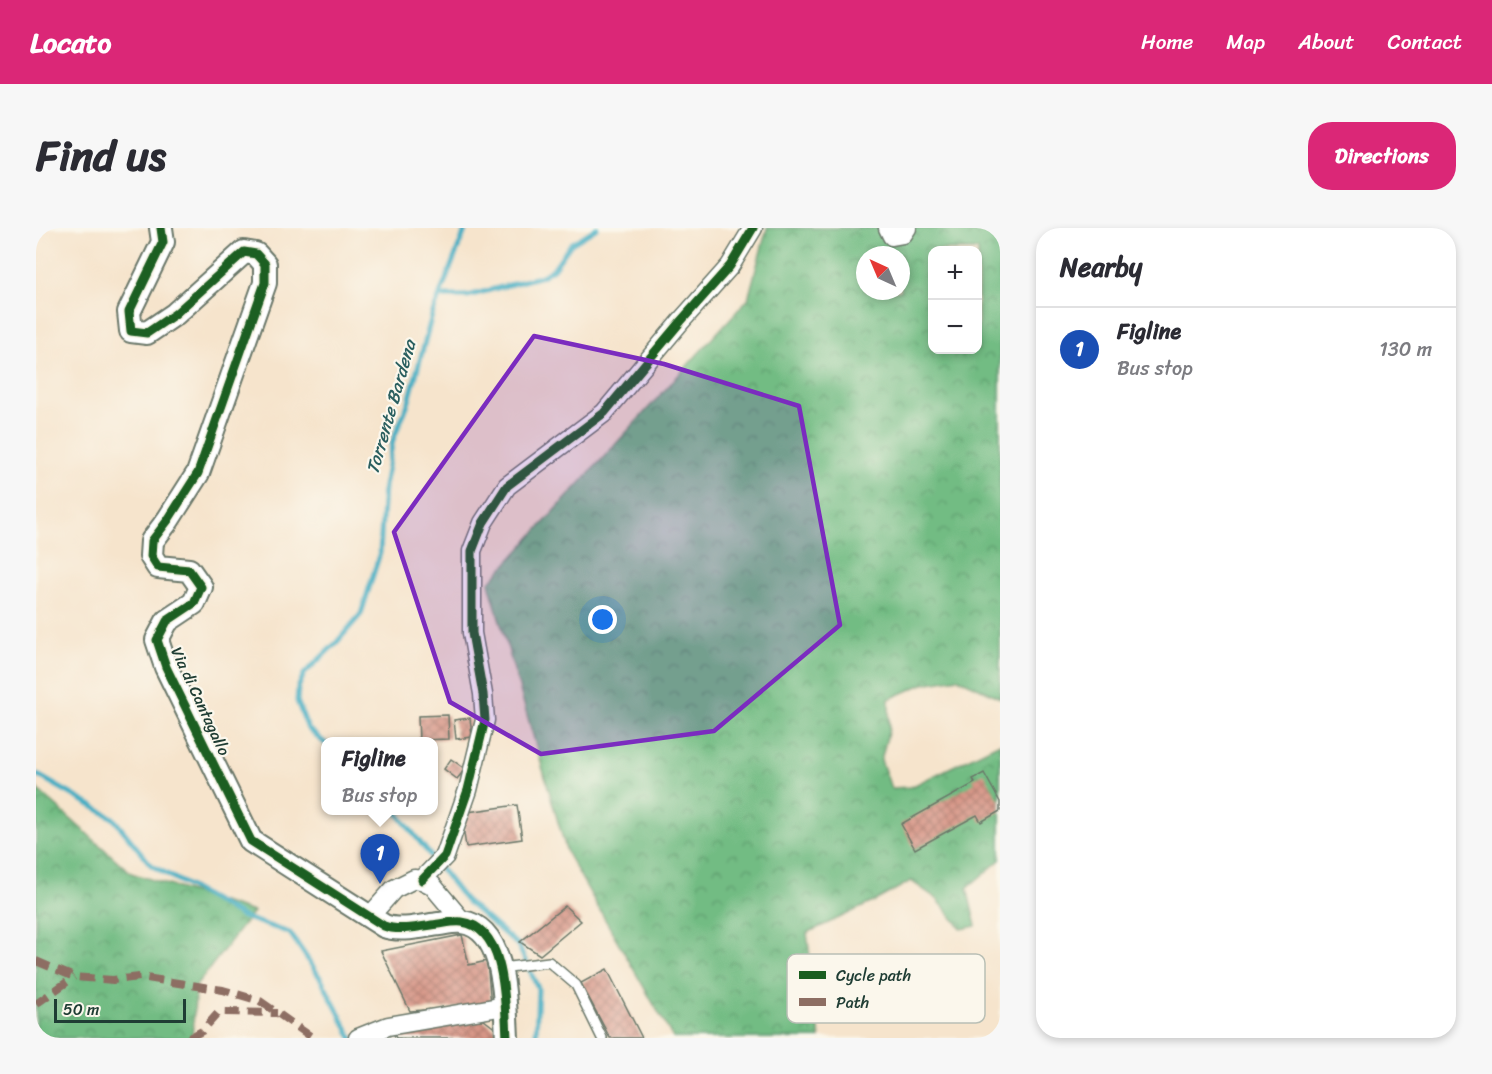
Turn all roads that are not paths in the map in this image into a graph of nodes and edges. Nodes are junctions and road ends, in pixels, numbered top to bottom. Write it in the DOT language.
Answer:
graph roads {
  1 [pos="161,228"];
  2 [pos="753,228"];
  3 [pos="888,228"];
  4 [pos="907,228"];
  5 [pos="426,876"];
  6 [pos="370,916"];
  7 [pos="463,922"];
  8 [pos="501,968"];
  9 [pos="506,1006"];
  10 [pos="361,1037"];
  11 [pos="507,1038"];
  12 [pos="602,1038"];
  1 -- 6 [label="street, Via di Cantagallo"];
  2 -- 5 [label="street"];
  3 -- 4 [label="street"];
  5 -- 6 [label="street"];
  5 -- 7 [label="street"];
  6 -- 7 [label="street, Via di Cantagallo"];
  7 -- 8 [label="street"];
  8 -- 9 [label="street"];
  8 -- 12 [label="lane"];
  9 -- 10 [label="street"];
  9 -- 11 [label="street"];
}
